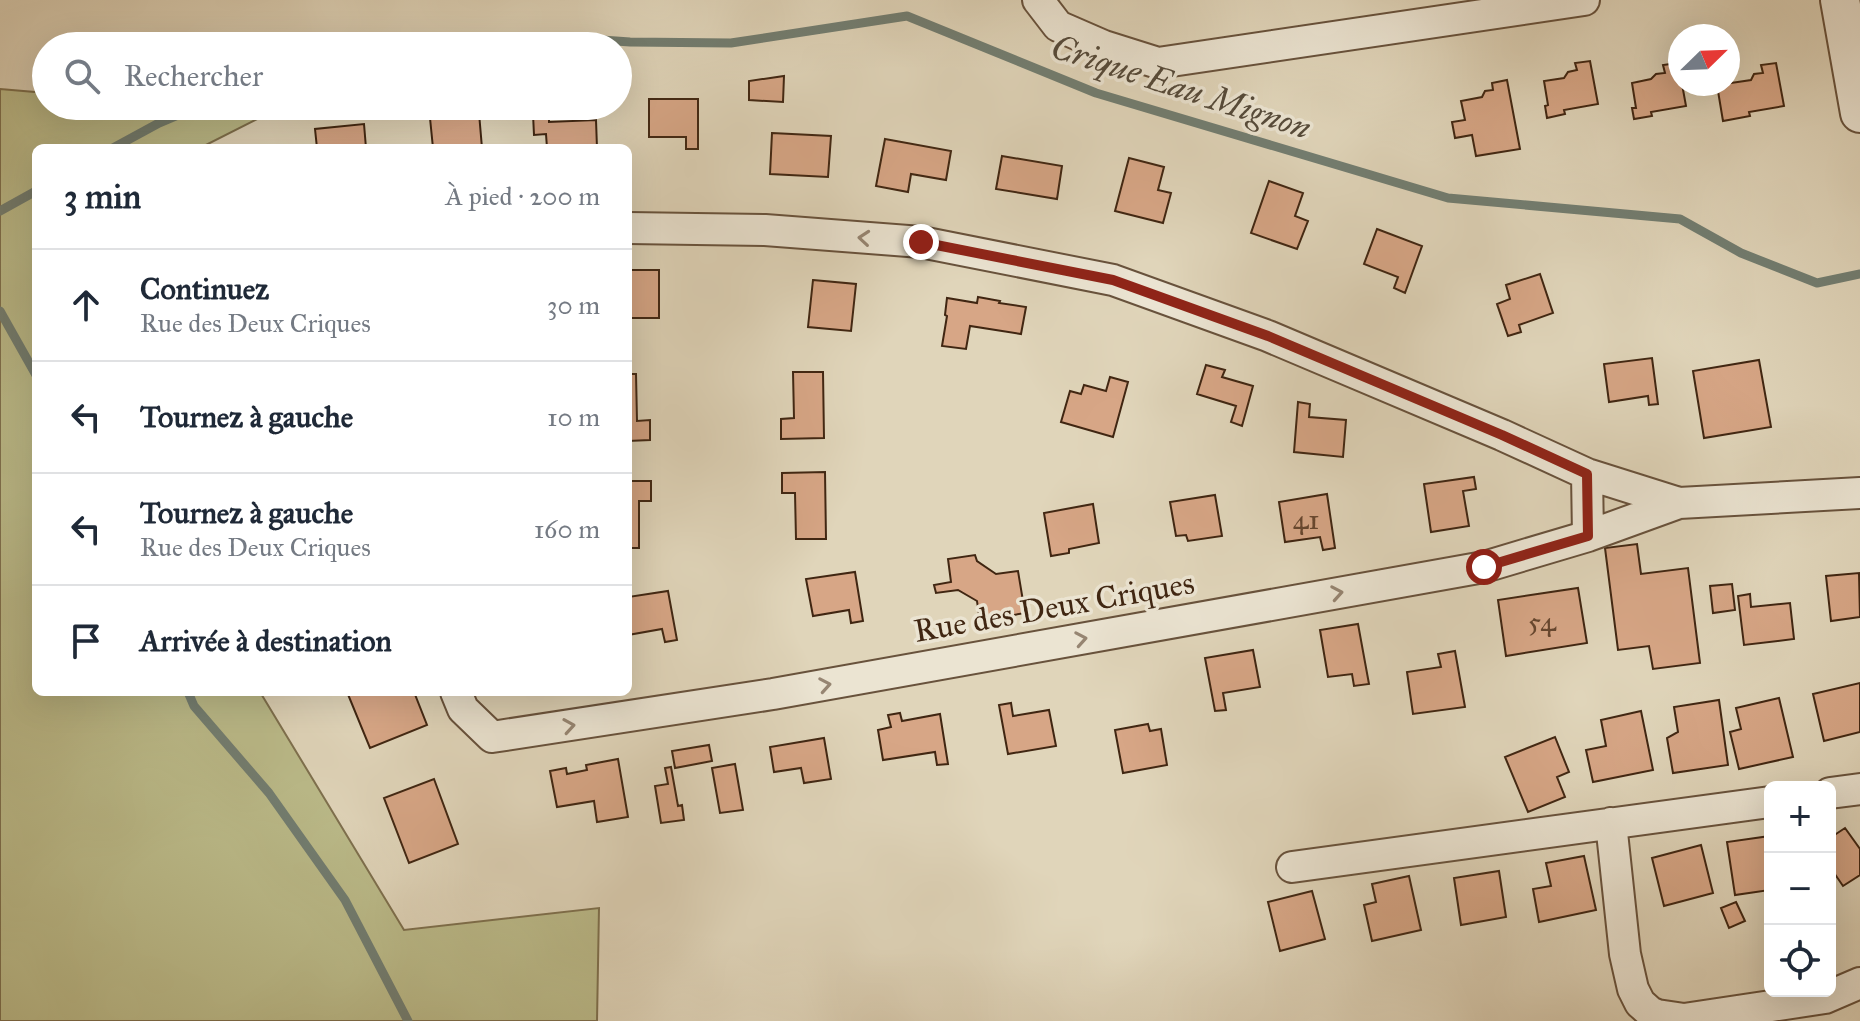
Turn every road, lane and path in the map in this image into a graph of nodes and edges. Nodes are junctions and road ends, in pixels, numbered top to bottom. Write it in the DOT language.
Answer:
graph roads {
  1 [pos="1038,0"];
  2 [pos="1584,0"];
  3 [pos="1840,0"];
  4 [pos="1860,113"];
  5 [pos="632,228"];
  6 [pos="1587,474"];
  7 [pos="1860,493"];
  8 [pos="1679,503"];
  9 [pos="1588,536"];
  10 [pos="458,696"];
  11 [pos="1860,789"];
  12 [pos="1836,792"];
  13 [pos="1764,803"];
  14 [pos="1611,823"];
  15 [pos="1292,867"];
  16 [pos="1860,983"];
  17 [pos="1825,998"];
  18 [pos="1860,1003"];
  1 -- 2 [label="street"];
  3 -- 4 [label="street"];
  6 -- 5 [label="street, Rue des Deux Criques, one-way"];
  6 -- 8 [label="street, Rue des Deux Criques"];
  6 -- 9 [label="street"];
  7 -- 8 [label="street, Rue des Deux Criques"];
  8 -- 9 [label="street, Rue des Deux Criques"];
  10 -- 9 [label="street, Rue des Deux Criques, one-way"];
  11 -- 12 [label="street"];
  13 -- 14 [label="street"];
  14 -- 15 [label="street"];
  14 -- 17 [label="street"];
  16 -- 17 [label="street"];
  17 -- 18 [label="street"];
}
